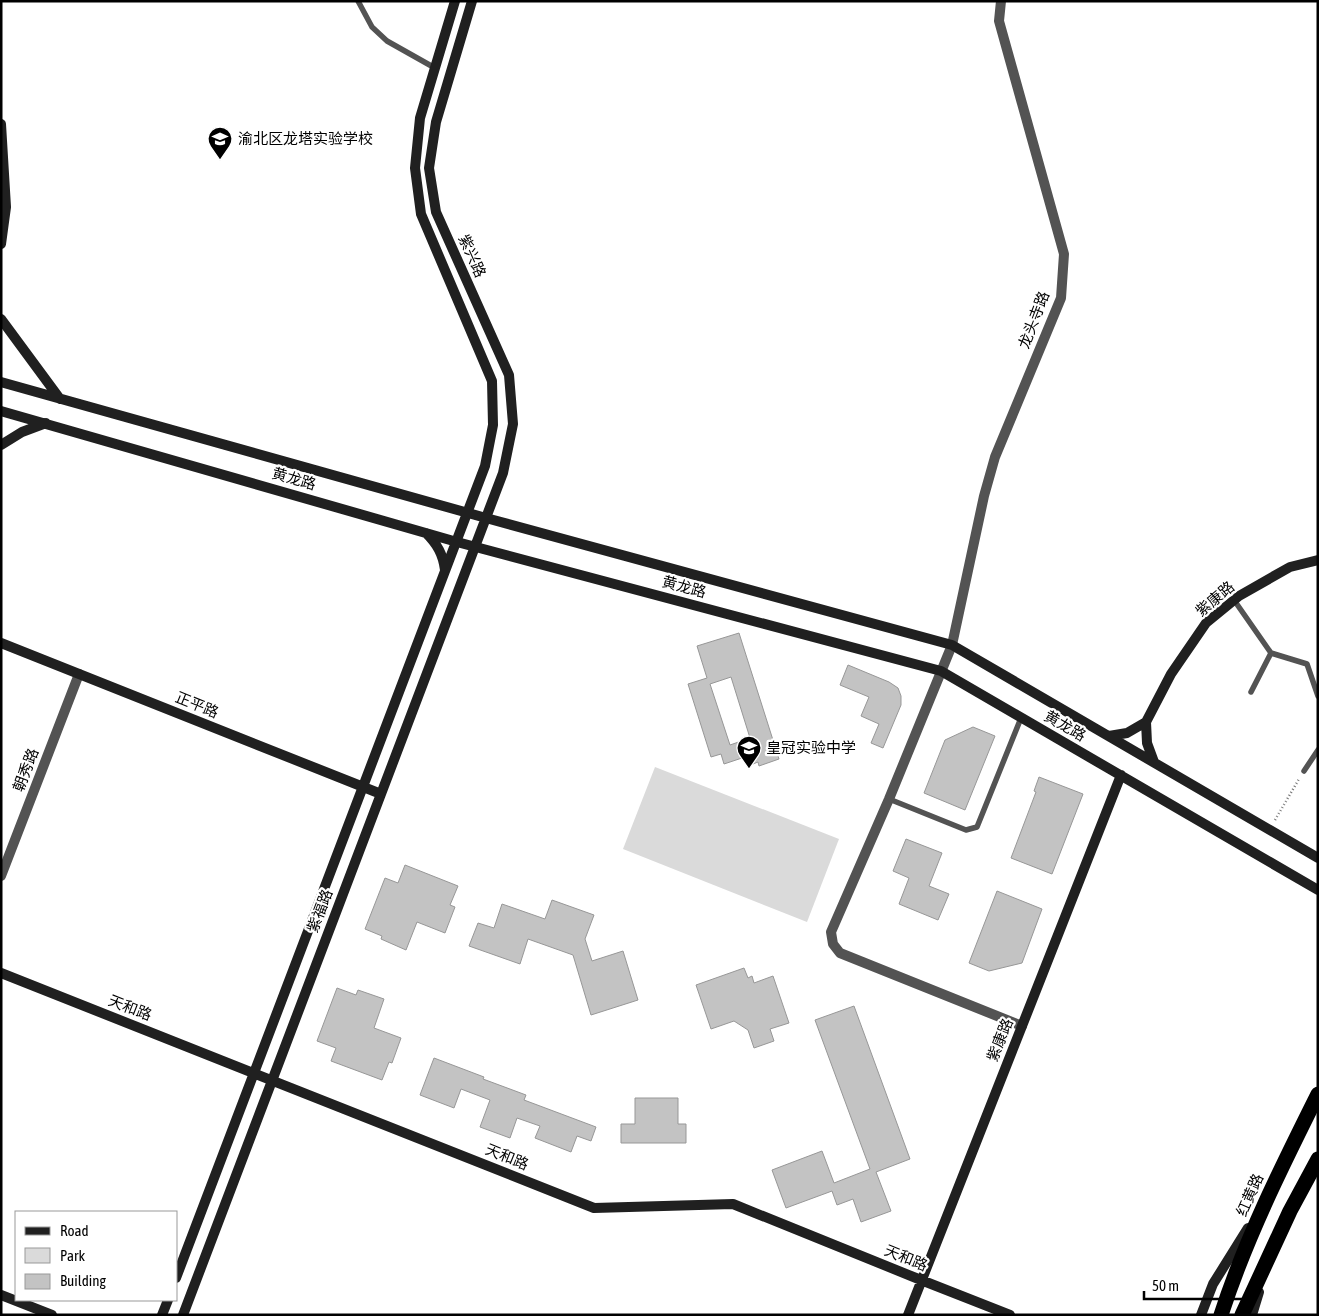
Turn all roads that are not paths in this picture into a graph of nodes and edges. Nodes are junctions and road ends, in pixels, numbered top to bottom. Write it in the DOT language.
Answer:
graph roads {
  1 [pos="358,1"];
  2 [pos="455,1"];
  3 [pos="472,1"];
  4 [pos="1001,1"];
  5 [pos="434,68"];
  6 [pos="1,124"];
  7 [pos="1,244"];
  8 [pos="1,319"];
  9 [pos="1,382"];
  10 [pos="60,399"];
  11 [pos="1,411"];
  12 [pos="46,423"];
  13 [pos="1,445"];
  14 [pos="468,513"];
  15 [pos="486,518"];
  16 [pos="425,532"];
  17 [pos="457,542"];
  18 [pos="475,546"];
  19 [pos="1318,560"];
  20 [pos="445,573"];
  21 [pos="1234,600"];
  22 [pos="1,643"];
  23 [pos="952,645"];
  24 [pos="1271,652"];
  25 [pos="941,671"];
  26 [pos="79,674"];
  27 [pos="1251,692"];
  28 [pos="1318,696"];
  29 [pos="1021,718"];
  30 [pos="1146,722"];
  31 [pos="1109,736"];
  32 [pos="1318,750"];
  33 [pos="1154,762"];
  34 [pos="1304,771"];
  35 [pos="1121,776"];
  36 [pos="363,787"];
  37 [pos="381,794"];
  38 [pos="889,798"];
  39 [pos="1318,858"];
  40 [pos="1,876"];
  41 [pos="1318,890"];
  42 [pos="1,973"];
  43 [pos="1022,1026"];
  44 [pos="255,1073"];
  45 [pos="272,1080"];
  46 [pos="1318,1094"];
  47 [pos="1318,1159"];
  48 [pos="1265,1202"];
  49 [pos="1290,1211"];
  50 [pos="178,1273"];
  51 [pos="921,1280"];
  52 [pos="1,1295"];
  53 [pos="15,1300"];
  54 [pos="16,1301"];
  55 [pos="168,1301"];
  56 [pos="52,1315"];
  57 [pos="162,1315"];
  58 [pos="182,1315"];
  59 [pos="908,1315"];
  60 [pos="1010,1315"];
  61 [pos="1201,1315"];
  62 [pos="1221,1315"];
  63 [pos="1242,1315"];
  64 [pos="1252,1315"];
  1 -- 5 [label="lane"];
  2 -- 5 [label="main road, 紫兴路"];
  3 -- 15 [label="main road, 紫兴路"];
  4 -- 23 [label="street, 龙头寺路"];
  5 -- 14 [label="main road, 紫兴路"];
  6 -- 7 [label="main road"];
  8 -- 10 [label="main road"];
  9 -- 10 [label="main road, 黄龙路"];
  10 -- 14 [label="main road, 黄龙路"];
  11 -- 12 [label="main road, 黄龙路"];
  12 -- 13 [label="main road"];
  12 -- 16 [label="main road, 黄龙路"];
  14 -- 15 [label="main road, 黄龙路"];
  14 -- 17 [label="main road, 紫福路"];
  15 -- 18 [label="main road, 紫福路"];
  15 -- 23 [label="main road, 黄龙路"];
  16 -- 17 [label="main road, 黄龙路"];
  16 -- 20 [label="main road"];
  17 -- 18 [label="main road, 黄龙路"];
  17 -- 20 [label="main road, 紫福路"];
  18 -- 25 [label="main road, 黄龙路"];
  18 -- 37 [label="main road, 紫福路"];
  19 -- 21 [label="main road, 紫康路"];
  20 -- 36 [label="main road, 紫福路"];
  21 -- 24 [label="lane"];
  21 -- 30 [label="main road, 紫康路"];
  22 -- 26 [label="main road, 正平路"];
  23 -- 25 [label="street, 龙头寺路"];
  23 -- 31 [label="main road, 黄龙路"];
  24 -- 27 [label="lane"];
  24 -- 28 [label="lane"];
  25 -- 29 [label="main road, 黄龙路"];
  25 -- 38 [label="street, 龙头寺路"];
  26 -- 36 [label="main road, 正平路"];
  26 -- 40 [label="street, 朝秀路"];
  29 -- 35 [label="main road, 黄龙路"];
  29 -- 38 [label="lane"];
  30 -- 31 [label="main road"];
  30 -- 33 [label="main road"];
  31 -- 33 [label="main road, 黄龙路"];
  32 -- 34 [label="lane"];
  33 -- 39 [label="main road, 黄龙路"];
  35 -- 41 [label="main road, 黄龙路"];
  35 -- 43 [label="main road, 紫康路"];
  36 -- 37 [label="main road, 正平路"];
  36 -- 44 [label="main road, 紫福路"];
  37 -- 45 [label="main road, 紫福路"];
  38 -- 43 [label="street, 龙头寺路"];
  42 -- 44 [label="main road, 天和路"];
  43 -- 51 [label="main road, 紫康路"];
  44 -- 45 [label="main road, 天和路"];
  44 -- 50 [label="main road, 紫福路"];
  45 -- 51 [label="main road, 天和路"];
  45 -- 58 [label="main road, 紫福路"];
  46 -- 48 [label="highway, 红黄路"];
  47 -- 49 [label="highway"];
  48 -- 61 [label="main road"];
  48 -- 62 [label="highway, 红黄路"];
  49 -- 63 [label="highway"];
  49 -- 64 [label="main road"];
  51 -- 59 [label="main road, 紫康路"];
  51 -- 60 [label="main road, 天和路"];
  52 -- 53 [label="main road"];
  54 -- 56 [label="main road"];
  55 -- 57 [label="main road"];
}
